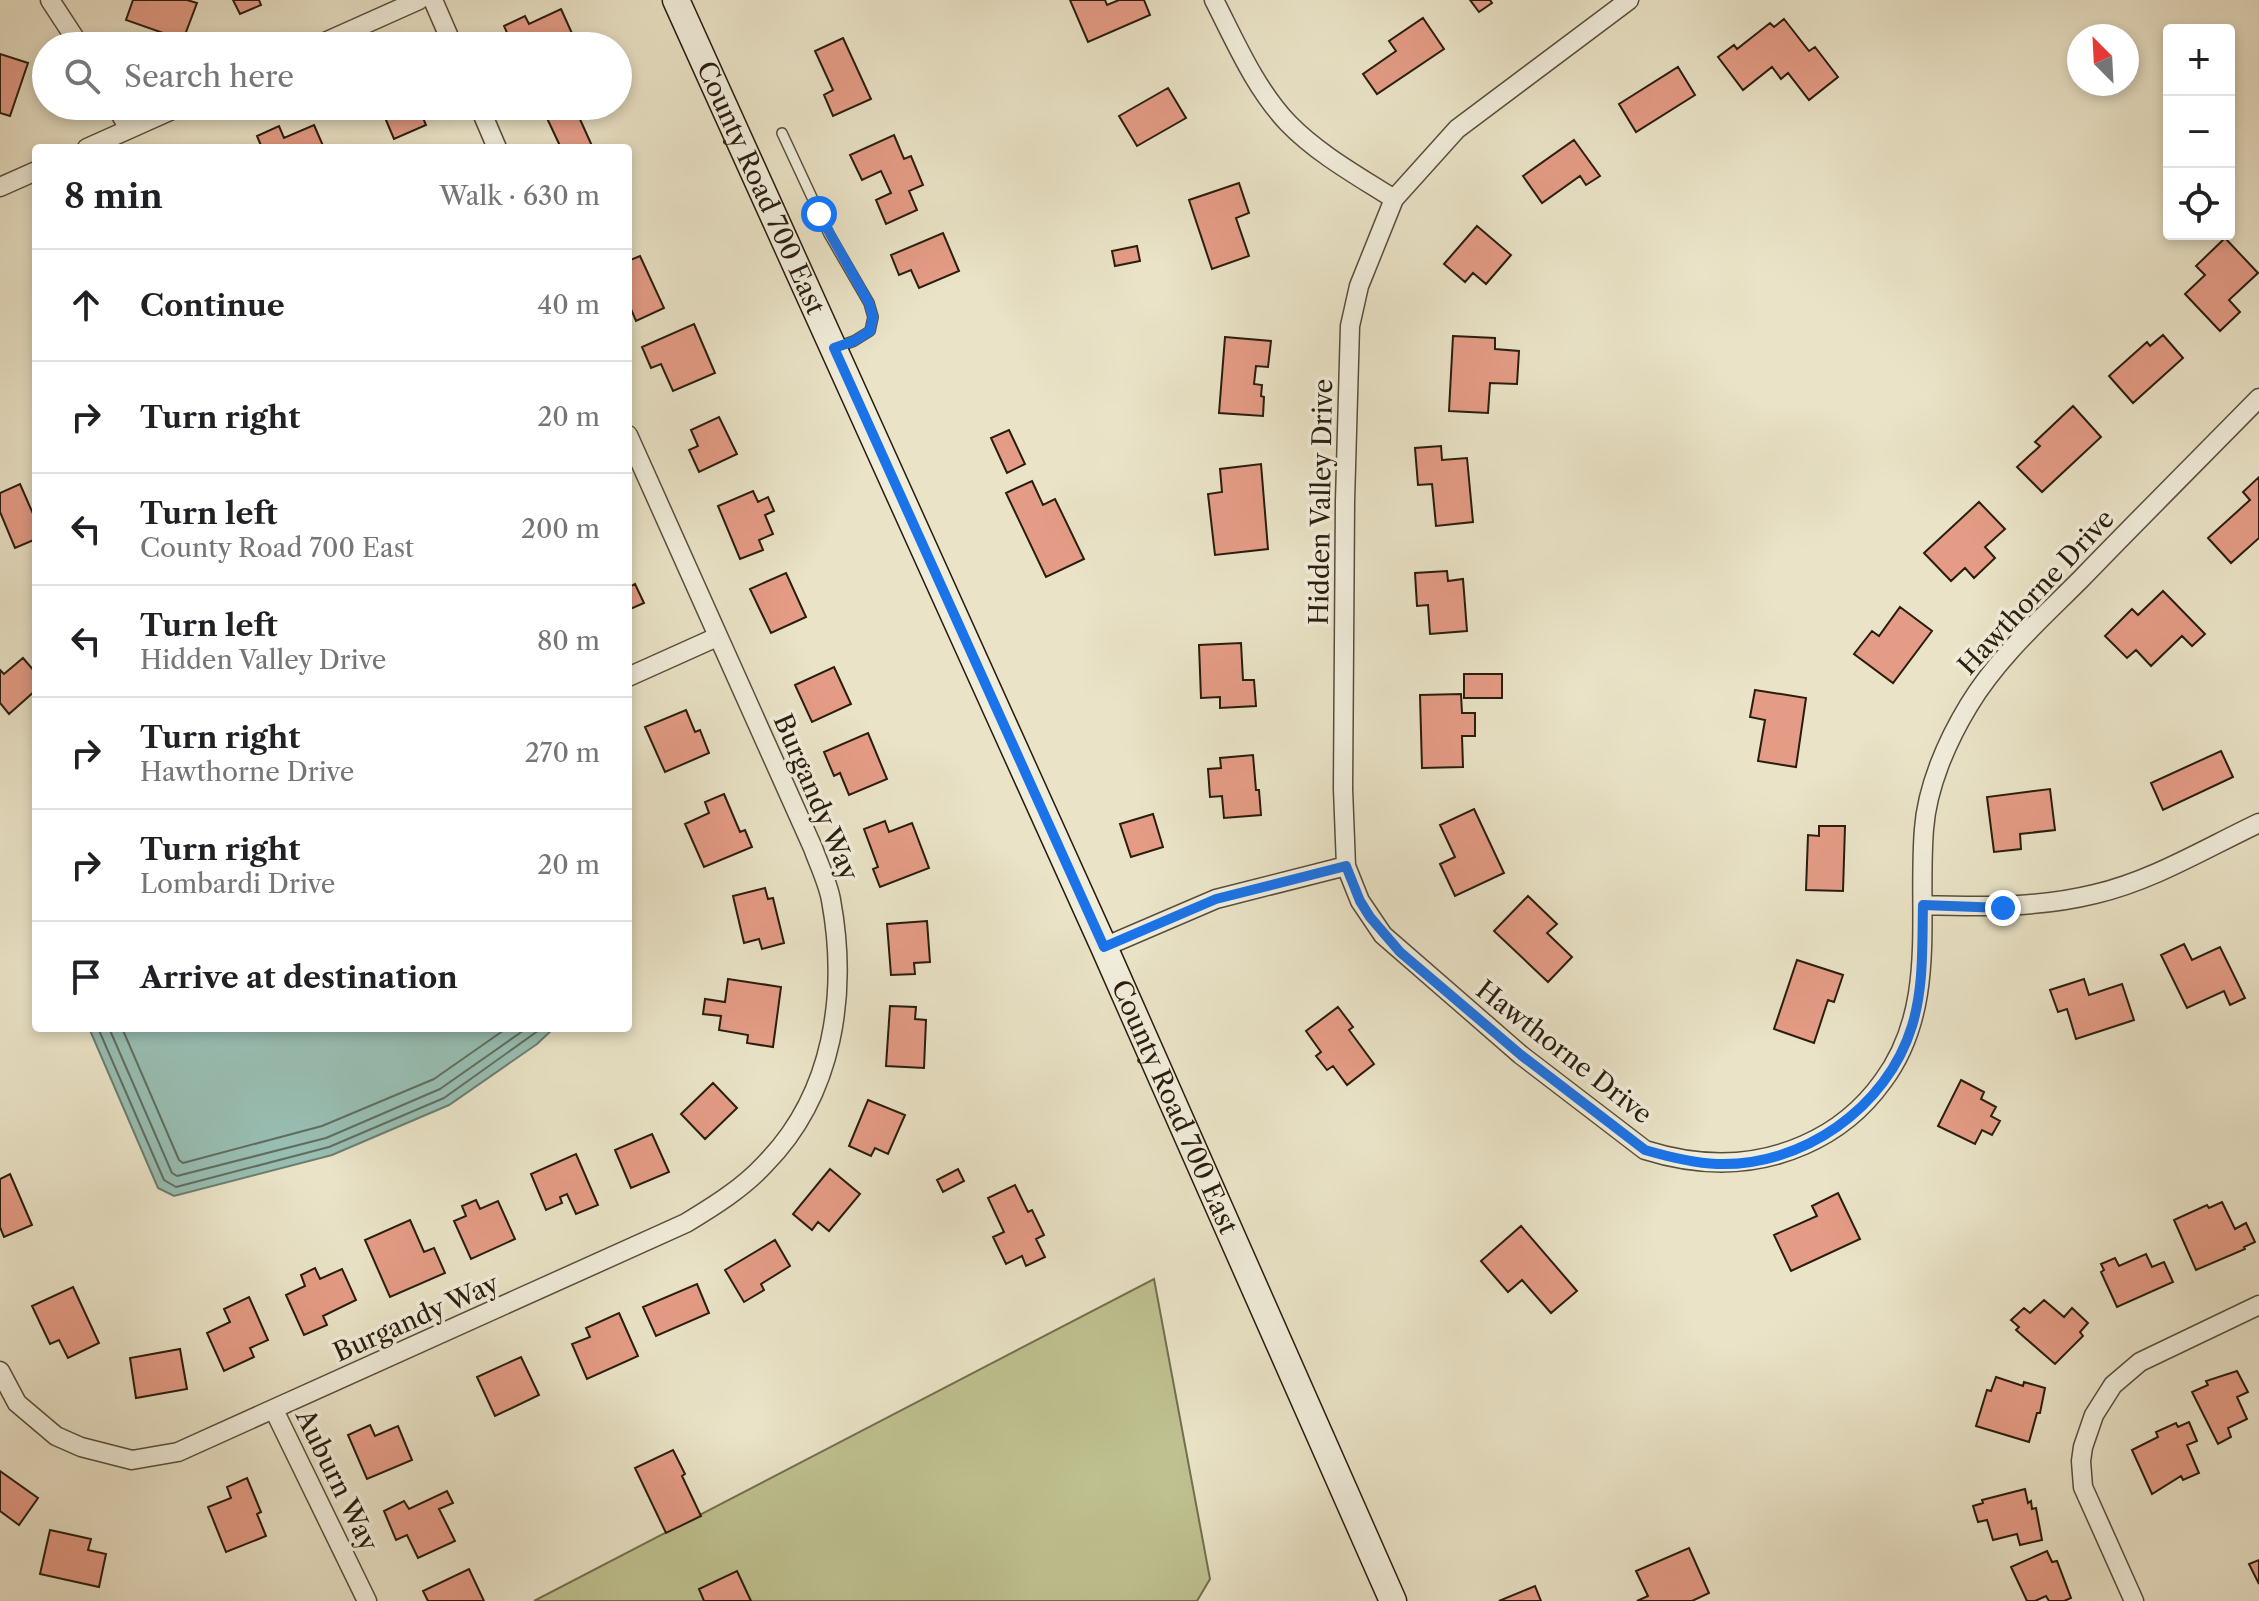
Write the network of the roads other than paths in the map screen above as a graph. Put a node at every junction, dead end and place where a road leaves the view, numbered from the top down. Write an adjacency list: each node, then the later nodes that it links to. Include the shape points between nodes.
1 (50, 0): 7 (street)
2 (419, 0): 8 (street)
3 (433, 0): 9 (street)
4 (676, 0): 20 (main road, County Road 700 East)
5 (1214, 0): 19 (street, via 1250,71 1289,124)
6 (1629, 0): 19 (street, Hidden Valley Drive, via 1457,129)
7 (71, 32)
8 (347, 32)
9 (447, 32)
10 (124, 120): 13 (street)
11 (149, 120): 13 (street)
12 (485, 120): 16 (street)
13 (129, 129): 15 (street)
14 (782, 133): 20 (lane, via 873,317 870,331)
15 (96, 144)
16 (495, 144)
17 (32, 173): 18 (street)
18 (0, 187)
19 (1394, 199): 26 (street, Hidden Valley Drive, via 1359,286 1350,326)
20 (834, 348): 28 (main road, County Road 700 East)
21 (2259, 398): 27 (street, Hawthorne Drive, via 2008,652 1969,705 1931,796 1924,828)
22 (632, 444): 23 (street, Burgandy Way)
23 (717, 637): 24 (street); 31 (street, Burgandy Way, via 831,898 839,950 835,1025 821,1072 797,1121 752,1177 686,1223)
24 (632, 675)
25 (2259, 823): 27 (street, via 2097,894 2003,908)
26 (1346, 866): 27 (street, Hawthorne Drive, via 1360,901 1383,935 1521,1055 1645,1150 1707,1163 1745,1162 1794,1150 1838,1126 1875,1093 1902,1052 1917,1005); 28 (street, via 1216,899)
27 (1923, 905)
28 (1104, 947): 33 (main road, County Road 700 East)
29 (2259, 1305): 34 (street, via 2140,1362 2113,1385 2094,1415 2083,1447 2083,1487)
30 (0, 1371): 31 (street, Auburn Way, via 17,1403 56,1436 132,1460 178,1452)
31 (274, 1410): 32 (street, Auburn Way)
32 (367, 1601)
33 (1393, 1601)
34 (2134, 1601)

